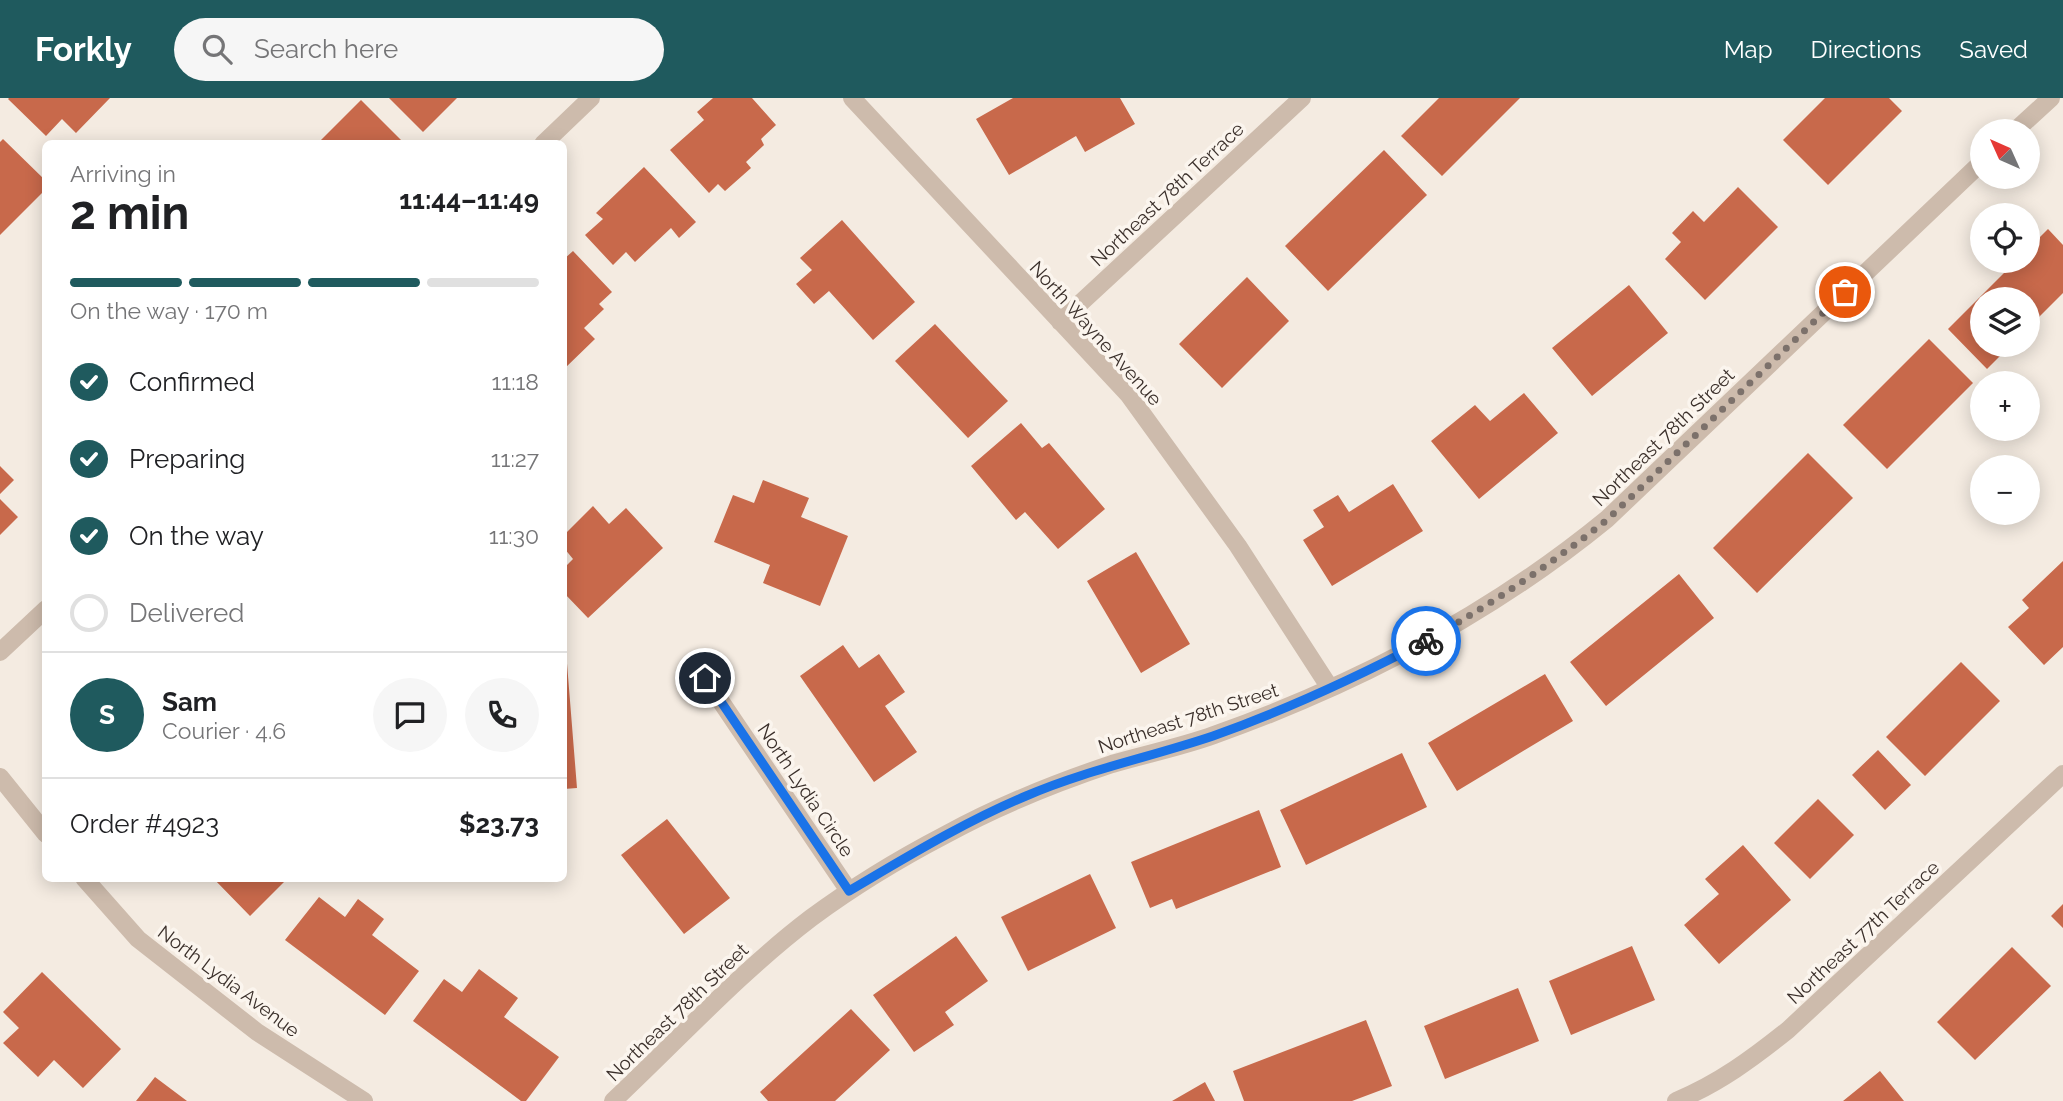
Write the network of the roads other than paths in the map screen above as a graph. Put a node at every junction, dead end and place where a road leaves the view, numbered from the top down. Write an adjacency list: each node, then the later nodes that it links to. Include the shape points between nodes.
1 (592, 98): 6 (street)
2 (852, 98): 8 (street, North Wayne Avenue)
3 (1302, 98): 8 (street, Northeast 78th Terrace)
4 (2051, 98): 5 (street)
5 (2028, 119)
6 (547, 140)
7 (1970, 173): 12 (street, Northeast 78th Street, via 1573,547 1485,608)
8 (1060, 322): 12 (street, North Wayne Avenue, via 1128,394 1238,546)
9 (42, 613): 10 (street)
10 (0, 652)
11 (705, 678): 17 (street, North Lydia Circle)
12 (1329, 688): 17 (street, Northeast 78th Street, via 1210,736 1027,795 945,834)
13 (2063, 774): 20 (street, Northeast 77th Terrace, via 1788,1030 1744,1065)
14 (0, 778): 15 (street)
15 (42, 829)
16 (88, 882): 18 (street, North Lydia Avenue, via 138,939 257,1032)
17 (849, 891): 19 (street, Northeast 78th Street, via 768,953)
18 (364, 1101)
19 (613, 1101)
20 (1676, 1101)

